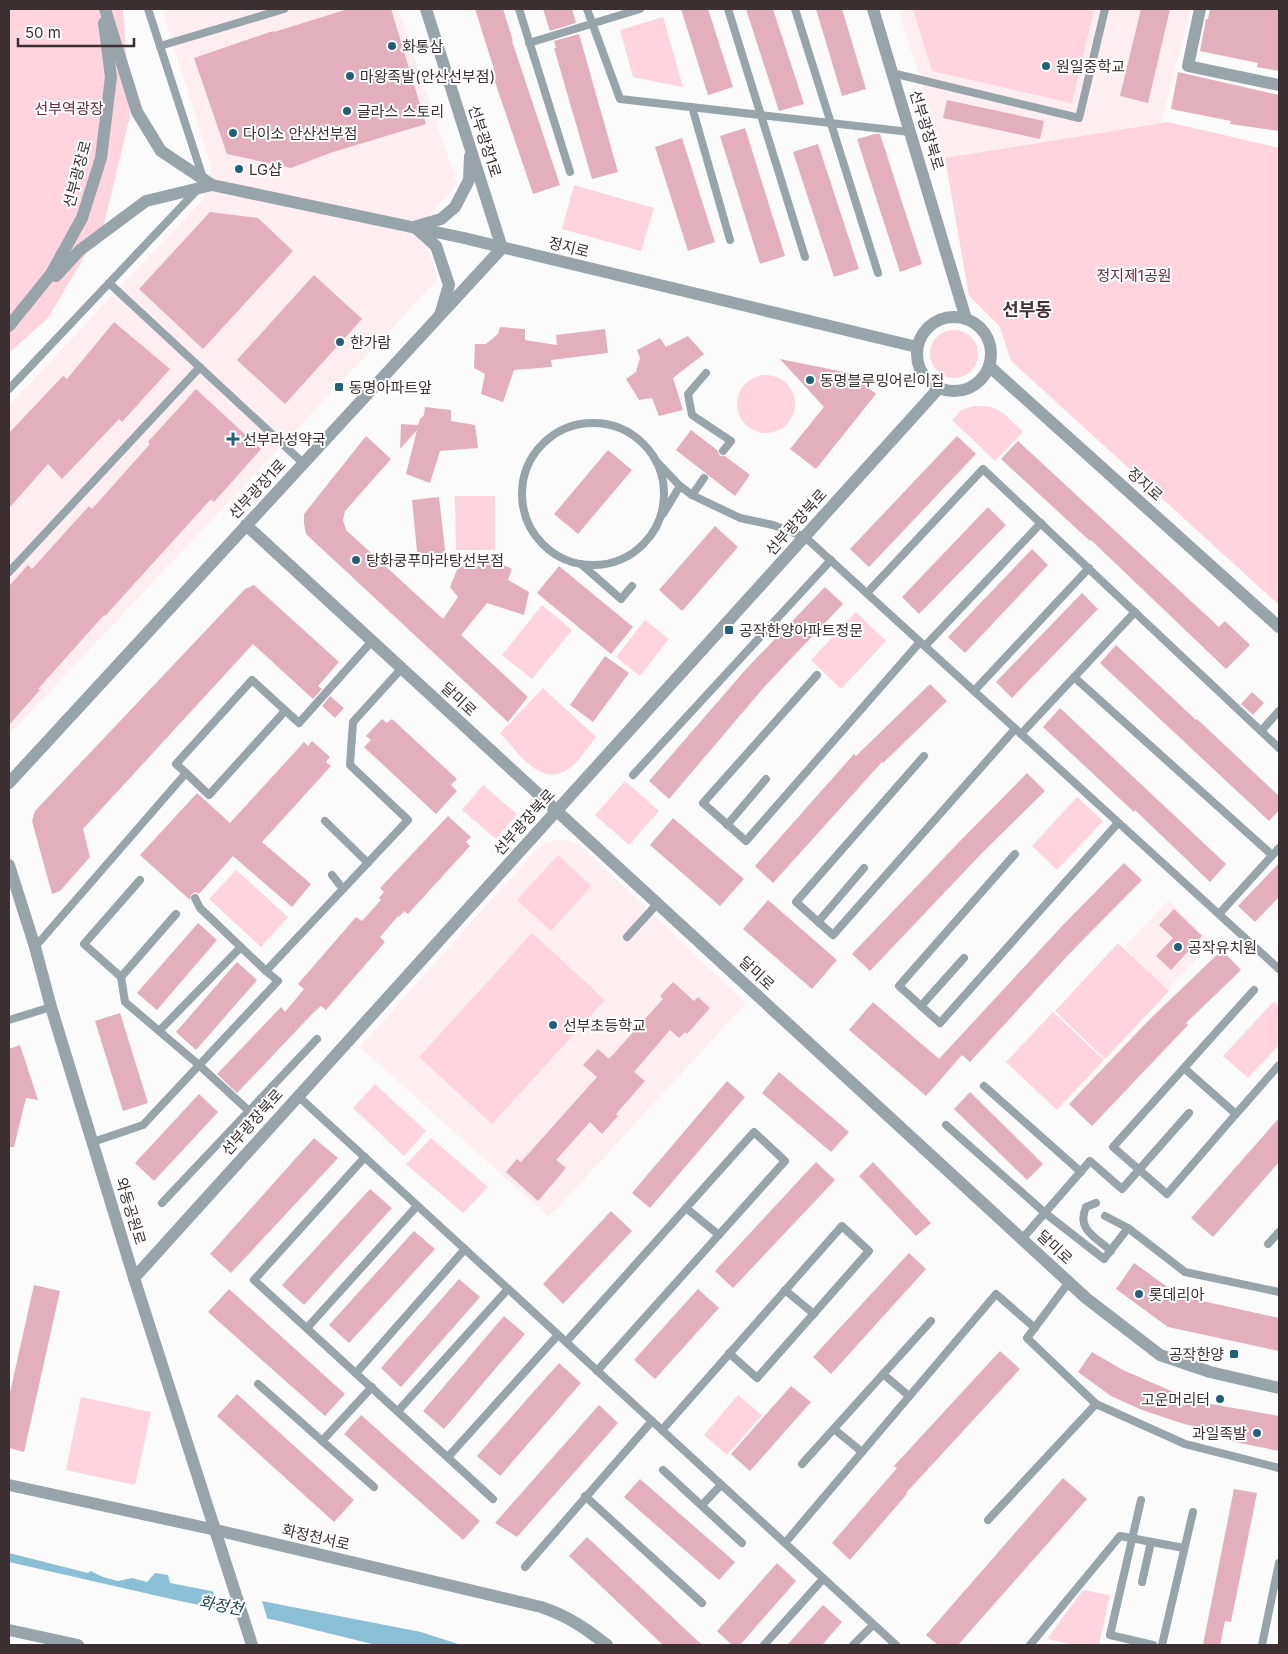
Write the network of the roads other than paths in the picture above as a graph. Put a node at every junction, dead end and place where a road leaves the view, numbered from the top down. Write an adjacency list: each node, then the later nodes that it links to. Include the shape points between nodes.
1 (104, 9): 24 (street, via 137,112 161,151); 33 (street, 선부광장로, via 110,77 101,158 82,218 51,274)
2 (148, 9): 15 (lane)
3 (280, 9): 15 (lane)
4 (426, 9): 22 (street, 선부광장1로)
5 (518, 9): 14 (lane)
6 (588, 9): 13 (lane)
7 (640, 9): 13 (lane)
8 (728, 9): 19 (lane)
9 (795, 9): 20 (lane)
10 (873, 9): 16 (street, 선부광장북로)
11 (1105, 9): 16 (lane, via 1079,118)
12 (1200, 9): 17 (street, via 1188,66)
13 (593, 24): 14 (lane); 18 (lane, via 620,99)
14 (529, 43): 23 (lane)
15 (160, 46): 24 (lane)
16 (892, 72): 21 (street, 선부광장북로)
17 (1279, 85)
18 (692, 107): 19 (lane); 26 (lane)
19 (761, 115): 20 (lane); 28 (lane)
20 (831, 123): 21 (lane); 29 (lane)
21 (910, 132): 32 (street, 선부광장북로)
22 (471, 149): 25 (street, via 469,180 455,207 441,219); 27 (street, 선부광장1로)
23 (570, 172)
24 (205, 184): 25 (street, 정지로); 30 (lane); 33 (street, via 138,206 80,250)
25 (415, 227): 27 (street, 정지로); 31 (street, via 436,246 449,285)
26 (730, 240)
27 (502, 248): 31 (street, 선부광장1로); 34 (street, 정지로)
28 (805, 257)
29 (878, 273)
30 (109, 283): 36 (lane); 39 (lane)
31 (440, 315): 42 (street, 선부광장1로)
32 (966, 319): 34 (street, via 951,317 936,321 925,330); 35 (street, via 979,326 987,338 991,352)
33 (10, 326)
34 (917, 347): 38 (street, via 922,373 926,380)
35 (989, 366): 38 (street, via 981,379 969,388 954,391); 57 (street, 정지로)
36 (200, 367): 42 (lane); 53 (lane)
37 (706, 373): 40 (lane, via 688,394 692,415 731,440)
38 (939, 388): 49 (street, 선부광장북로)
39 (9, 389)
40 (723, 451)
41 (656, 461): 44 (lane); 48 (lane, via 663,479 664,498); 51 (lane, via 643,443 625,430 604,423 582,424 561,431 543,444 530,462 523,483 523,505 530,526 543,544 560,557)
42 (304, 463): 47 (street, 선부광장1로)
43 (704, 478): 45 (lane)
44 (680, 486): 45 (lane); 48 (lane)
45 (692, 495): 49 (lane, via 740,518)
46 (1041, 523): 52 (lane); 55 (lane, via 983,469); 59 (lane)
47 (246, 525): 58 (street, 달미로); 73 (street, 선부광장1로)
48 (652, 534): 51 (lane, via 638,549 621,559 602,565)
49 (805, 536): 50 (lane); 74 (street, 선부광장북로)
50 (830, 560): 55 (lane); 71 (lane)
51 (581, 564): 54 (lane, via 621,599)
52 (1089, 568): 56 (lane); 63 (lane)
53 (9, 572)
54 (632, 586)
55 (867, 593): 59 (lane)
56 (1135, 612): 62 (lane); 67 (lane)
57 (1279, 627)
58 (372, 640): 60 (street, 달미로); 64 (lane, via 299,723)
59 (922, 644): 63 (lane); 77 (lane, via 746,841)
60 (402, 668): 74 (street, 달미로); 81 (lane, via 353,722 350,765 408,820)
61 (817, 675): 77 (lane, via 704,804)
62 (1074, 677): 66 (lane); 80 (lane)
63 (974, 691): 66 (lane)
64 (286, 711): 70 (lane, via 210,795); 70 (lane, via 252,680 176,764)
65 (1279, 711): 67 (lane)
66 (1018, 731): 76 (lane); 91 (lane, via 833,935)
67 (1261, 731): 68 (lane)
68 (1279, 748)
69 (924, 756): 91 (lane, via 796,902)
70 (186, 773): 93 (lane)
71 (633, 775)
72 (766, 779): 77 (lane)
73 (9, 783)
74 (557, 810): 88 (street, 달미로); 109 (street, 선부광장북로)
75 (325, 821): 81 (lane)
76 (1118, 823): 90 (lane); 100 (lane, via 940,1023)
77 (727, 825)
78 (1279, 848): 80 (lane)
79 (1015, 854): 100 (lane, via 898,986)
80 (1272, 856): 90 (lane)
81 (368, 863): 86 (lane)
82 (9, 865): 93 (street, 와동공원로)
83 (864, 868): 91 (lane)
84 (332, 875): 86 (lane)
85 (140, 880): 98 (lane, via 84,944)
86 (343, 889): 97 (lane)
87 (195, 898): 94 (lane, via 200,908)
88 (658, 903): 92 (lane); 127 (street, 달미로)
89 (176, 914): 98 (lane)
90 (1219, 914): 96 (lane)
91 (818, 922)
92 (627, 936)
93 (35, 947): 101 (street, 와동공원로)
94 (241, 947): 97 (lane); 103 (lane)
95 (964, 958): 100 (lane)
96 (1279, 969)
97 (266, 970): 105 (lane, via 278,981)
98 (121, 977): 103 (lane, via 125,1002)
99 (1254, 990): 107 (lane)
100 (921, 1006)
101 (51, 1007): 102 (lane); 114 (street, 와동공원로)
102 (9, 1020)
103 (159, 1031): 105 (lane)
104 (317, 1039): 110 (lane)
105 (199, 1065): 110 (lane); 114 (lane, via 143,1125)
106 (1279, 1065): 112 (lane)
107 (1184, 1068): 112 (lane); 116 (lane, via 1113,1147)
108 (984, 1086): 117 (lane)
109 (298, 1096): 115 (lane); 131 (street, 선부광장북로)
110 (249, 1111): 118 (lane)
111 (1188, 1113): 116 (lane)
112 (1236, 1114): 116 (lane, via 1167,1194)
113 (946, 1125): 122 (lane)
114 (93, 1142): 131 (street, 와동공원로)
115 (365, 1158): 120 (lane); 138 (lane, via 254,1280)
116 (1139, 1170): 117 (lane, via 1122,1189 1090,1161)
117 (1081, 1172): 122 (lane)
118 (162, 1203)
119 (1096, 1203): 130 (lane, via 1086,1207 1083,1224)
120 (417, 1206): 129 (lane); 138 (lane)
121 (686, 1208): 126 (lane); 126 (lane, via 754,1132 785,1161); 141 (lane)
122 (1044, 1213): 127 (lane); 130 (lane, via 1104,1260)
123 (1105, 1216): 124 (lane)
124 (1128, 1228): 130 (lane); 135 (lane, via 1185,1272)
125 (1279, 1232): 128 (lane)
126 (719, 1235): 143 (lane)
127 (1022, 1239): 132 (street, 달미로)
128 (1268, 1244)
129 (465, 1249): 133 (lane); 144 (lane)
130 (1111, 1251)
131 (134, 1278): 170 (street, 와동공원로)
132 (1069, 1282): 139 (lane); 148 (street, 달미로, via 1160,1355 1210,1372)
133 (508, 1289): 140 (lane); 151 (lane)
134 (785, 1290): 136 (lane); 136 (lane, via 842,1226 869,1251); 142 (lane)
135 (1279, 1292)
136 (814, 1314): 142 (lane, via 757,1378)
137 (931, 1321): 145 (lane)
138 (307, 1328): 144 (lane)
139 (1035, 1328): 149 (lane, via 996,1294); 150 (lane, via 1027,1338)
140 (558, 1334): 141 (lane); 157 (lane)
141 (566, 1342): 143 (lane)
142 (729, 1353): 154 (lane)
143 (597, 1371): 152 (lane)
144 (356, 1373): 147 (lane)
145 (883, 1374): 149 (lane); 153 (lane)
146 (258, 1384): 155 (lane)
147 (372, 1387): 151 (lane); 155 (lane)
148 (1279, 1388)
149 (909, 1396): 156 (lane)
150 (1096, 1404): 159 (lane, via 1185,1444); 169 (lane)
151 (398, 1411): 157 (lane)
152 (652, 1421): 154 (lane); 164 (lane)
153 (834, 1429): 156 (lane); 158 (lane)
154 (662, 1430): 161 (lane)
155 (322, 1441): 163 (lane)
156 (862, 1452): 174 (lane)
157 (448, 1457): 165 (lane)
158 (802, 1464)
159 (1279, 1468)
160 (663, 1470): 167 (lane)
161 (721, 1485): 167 (lane); 174 (lane)
162 (9, 1486): 170 (street, 화정천서로)
163 (374, 1487)
164 (585, 1496): 177 (lane); 180 (lane)
165 (493, 1498)
166 (1141, 1500): 171 (lane)
167 (702, 1506): 173 (lane)
168 (1193, 1512): 175 (lane)
169 (988, 1520)
170 (216, 1530): 184 (street, 와동공원로); 185 (street, 화정천서로, via 541,1607 562,1614)
171 (1133, 1538): 172 (lane); 189 (lane, via 1120,1536); 190 (lane, via 1110,1635)
172 (1152, 1542): 175 (lane); 179 (lane)
173 (742, 1543)
174 (785, 1543): 178 (lane)
175 (1184, 1548): 191 (lane)
176 (1279, 1563): 192 (lane)
177 (525, 1567)
178 (824, 1579): 181 (lane); 186 (lane)
179 (1142, 1582)
180 (702, 1603)
181 (873, 1625): 187 (lane); 188 (lane)
182 (9, 1630): 183 (street)
183 (78, 1645)
184 (252, 1645)
185 (606, 1645)
186 (764, 1645)
187 (853, 1645)
188 (896, 1645)
189 (1030, 1645)
190 (1153, 1645)
191 (1162, 1645)
192 (1262, 1645)

